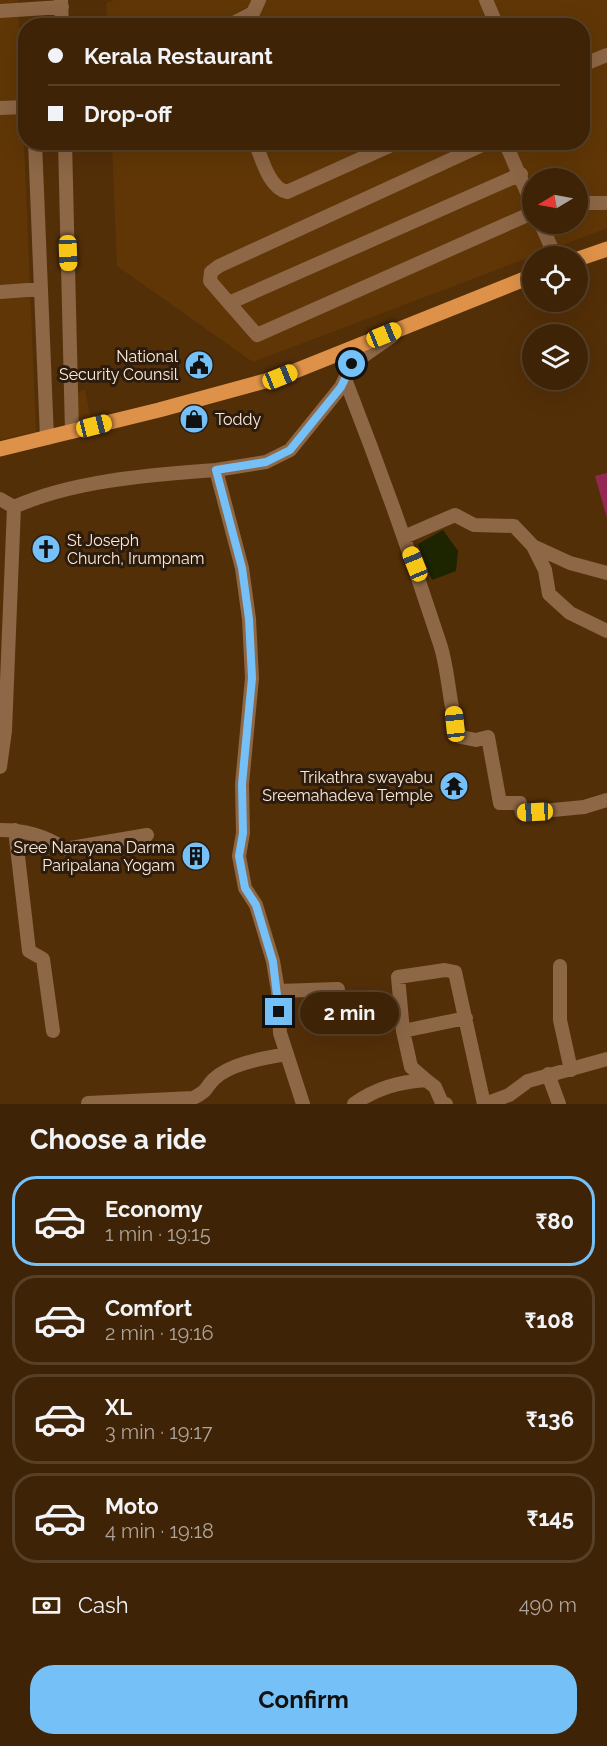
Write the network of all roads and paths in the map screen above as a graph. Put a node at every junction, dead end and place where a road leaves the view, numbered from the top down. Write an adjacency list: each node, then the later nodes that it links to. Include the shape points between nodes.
1 (259, 0): 5 (street, via 253,13)
2 (486, 0): 6 (street)
3 (62, 3): 4 (street)
4 (0, 11)
5 (243, 18)
6 (494, 18)
7 (607, 56): 8 (street)
8 (590, 62)
9 (18, 107): 10 (street)
10 (0, 108)
11 (35, 150): 26 (street)
12 (41, 150): 26 (street)
13 (65, 150): 30 (street)
14 (259, 150): 15 (street, via 273,183 287,192)
15 (380, 150)
16 (472, 150): 27 (street, via 219,266 211,272 210,281)
17 (509, 150): 18 (street)
18 (521, 174): 27 (street)
19 (588, 203): 20 (street)
20 (607, 203)
21 (522, 217): 27 (street, via 257,335)
22 (607, 249): 23 (main road)
23 (588, 256)
24 (522, 280): 28 (main road)
25 (0, 292): 26 (street)
26 (44, 299): 31 (street)
27 (229, 303)
28 (405, 327): 29 (street, via 352,364); 30 (main road, via 280,377)
29 (345, 379): 33 (street, via 290,450 266,462); 36 (street)
30 (72, 432): 31 (main road)
31 (51, 437): 32 (main road)
32 (0, 448)
33 (216, 470): 35 (street, via 136,477 35,498); 49 (street, via 242,568 249,619 252,678 239,856 245,888 256,905 273,962)
34 (0, 499): 35 (street)
35 (14, 507): 42 (street, via 5,731)
36 (404, 537): 37 (street, via 455,515 474,525 514,526); 43 (street, via 441,647 455,724 461,737 488,737 500,803 520,804 522,813 584,807)
37 (533, 546): 38 (street); 39 (street)
38 (560, 559): 39 (street); 40 (street)
39 (544, 570): 41 (street, via 549,594 570,613)
40 (607, 573)
41 (607, 631)
42 (0, 767)
43 (607, 800)
44 (0, 830): 45 (street)
45 (15, 830): 46 (street, via 48,838 65,849); 51 (street, via 28,951 43,959)
46 (147, 835)
47 (560, 966): 55 (street, via 560,1020)
48 (338, 989): 49 (street)
49 (278, 991): 53 (street, via 280,1033)
50 (466, 1017): 52 (street); 52 (street, via 455,972 398,977); 62 (street)
51 (53, 1031)
52 (403, 1031): 57 (street, via 411,1067)
53 (287, 1054): 58 (street, via 226,1072 193,1098); 59 (street)
54 (607, 1059): 55 (street)
55 (571, 1070): 56 (street)
56 (548, 1074): 62 (street); 63 (street)
57 (426, 1080): 60 (street, via 402,1081 372,1092); 61 (street, via 435,1087)
58 (88, 1103)
59 (303, 1104)
60 (354, 1104)
61 (443, 1104)
62 (485, 1104)
63 (559, 1104)

